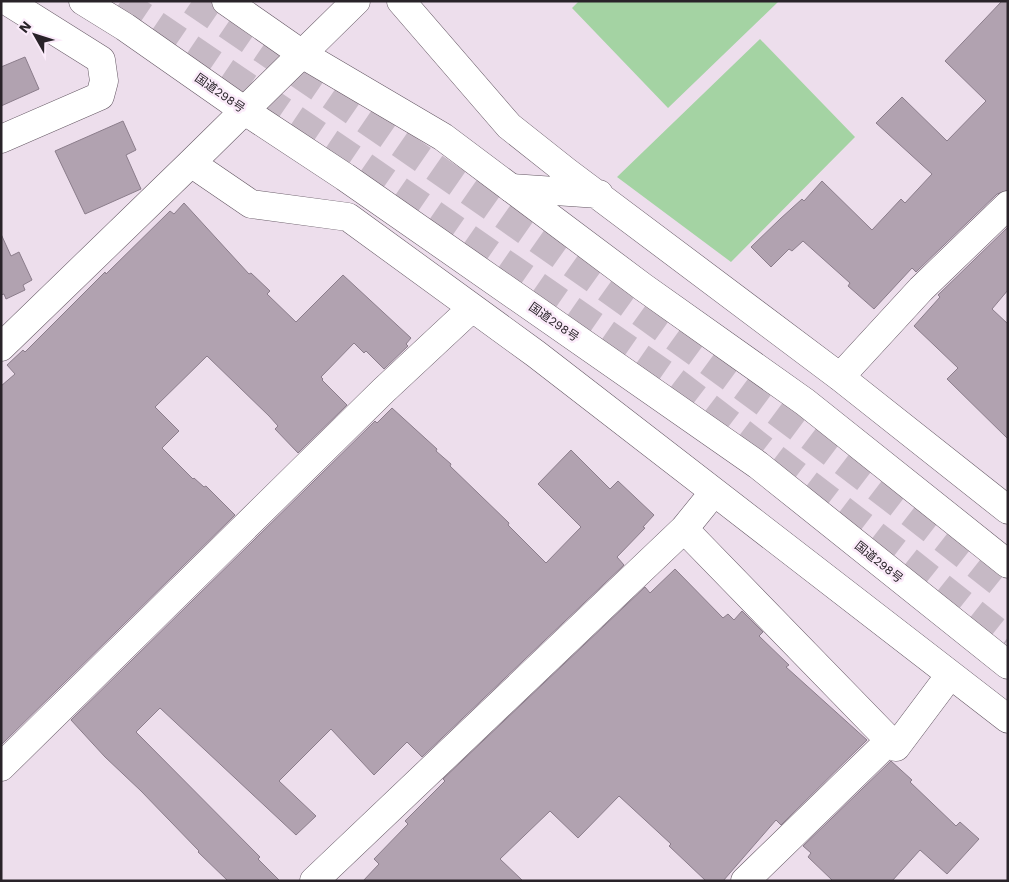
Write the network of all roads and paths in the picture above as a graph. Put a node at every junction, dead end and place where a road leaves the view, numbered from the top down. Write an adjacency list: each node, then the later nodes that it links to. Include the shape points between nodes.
1 (7, 1): 8 (main road, via 101,60 104,81 100,96)
2 (83, 1): 7 (main road, 国道298号)
3 (226, 1): 6 (main road)
4 (356, 1): 6 (main road)
5 (401, 1): 11 (main road, via 509,126)
6 (302, 54): 7 (main road); 10 (main road, via 443,137)
7 (245, 111): 9 (main road); 14 (main road, 国道298号)
8 (1, 140)
9 (191, 164): 13 (main road, via 251,204 348,217); 15 (main road)
10 (511, 188): 11 (main road); 21 (main road, via 805,402)
11 (599, 194): 17 (main road)
12 (1008, 205): 17 (main road, via 921,289)
13 (472, 308): 16 (main road); 26 (main road, via 376,398)
14 (538, 311): 16 (main road); 22 (main road, 国道298号, via 758,465)
15 (1, 347)
16 (536, 354): 18 (main road)
17 (840, 377): 19 (main road)
18 (714, 492): 20 (main road); 23 (main road)
19 (1008, 510)
20 (684, 529): 25 (main road); 27 (main road)
21 (1008, 564)
22 (1008, 665)
23 (950, 675): 24 (main road); 25 (main road, via 896,747)
24 (1008, 719)
25 (889, 741): 28 (main road)
26 (1, 767)
27 (314, 881)
28 (746, 881)

